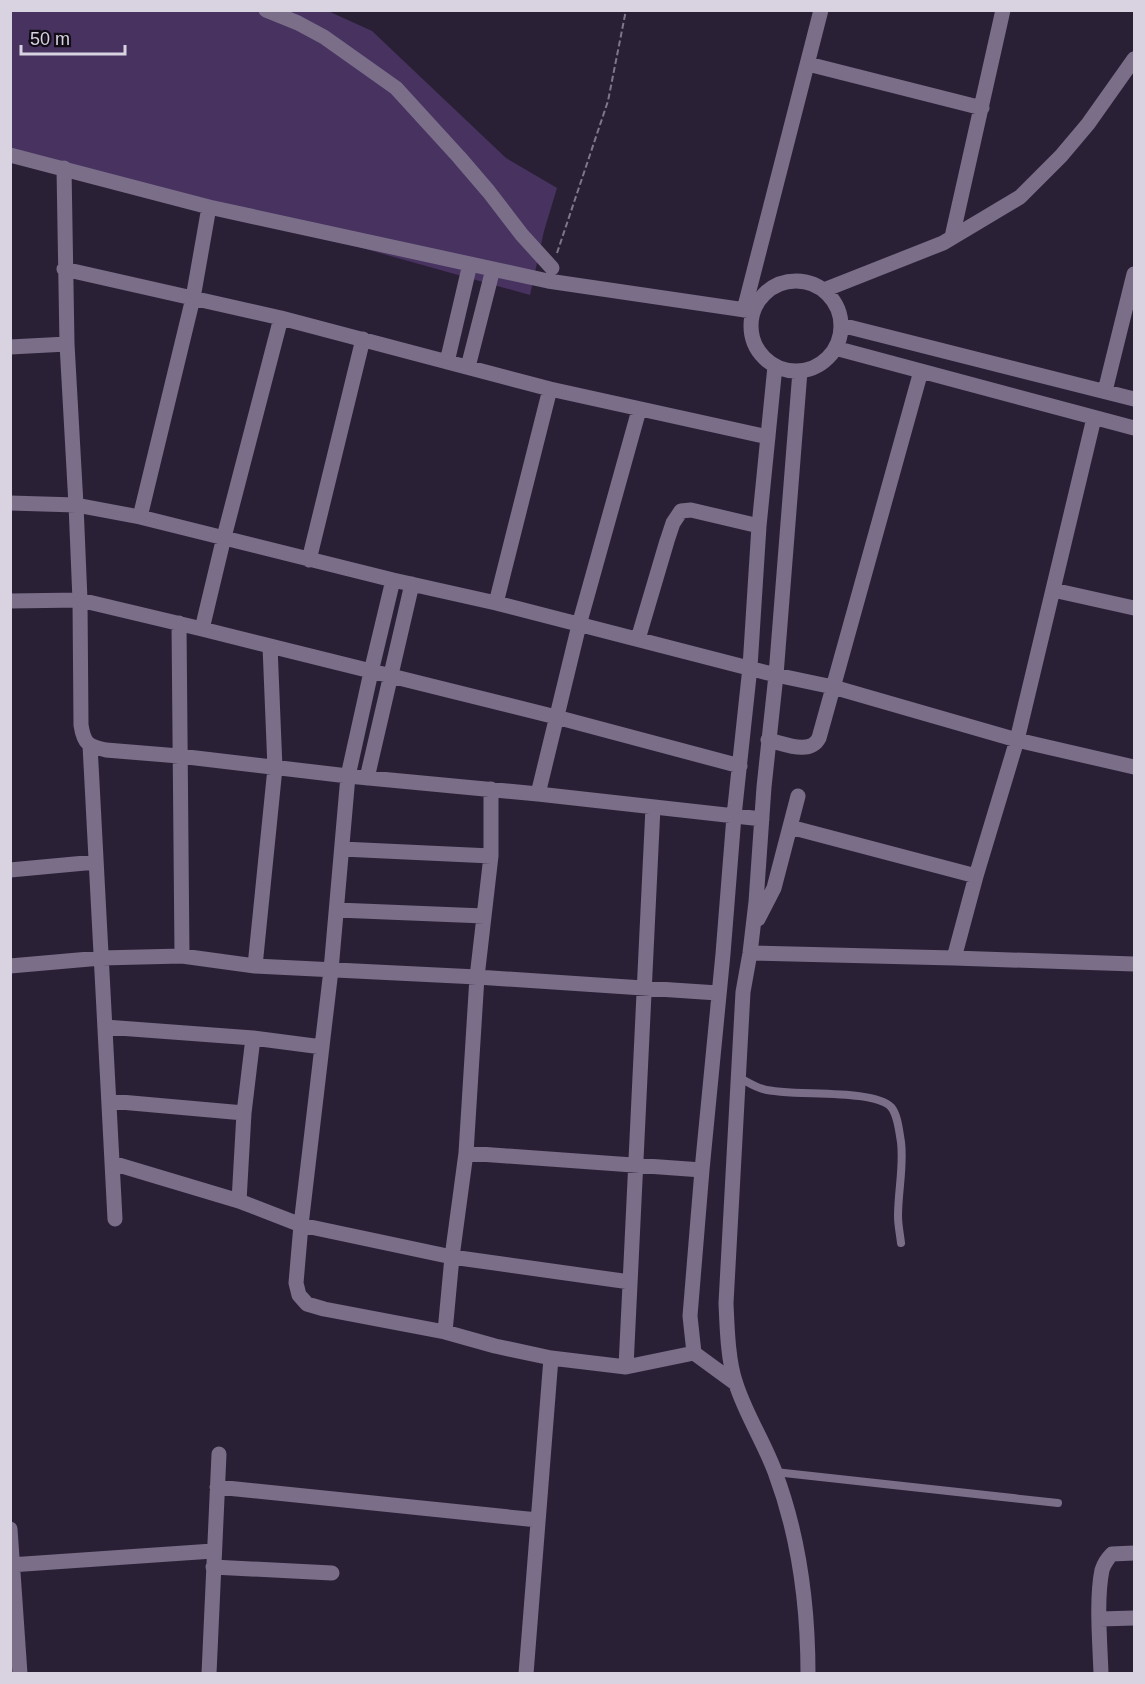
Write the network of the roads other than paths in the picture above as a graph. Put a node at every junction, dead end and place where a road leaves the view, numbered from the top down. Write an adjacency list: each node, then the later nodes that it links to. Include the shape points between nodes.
1 (266, 10): 12 (street, via 324,37 396,88)
2 (821, 10): 5 (street)
3 (1003, 10): 6 (street)
4 (1134, 59): 10 (street, via 1081,132 1020,197)
5 (808, 64): 6 (street); 18 (street)
6 (982, 108): 10 (street)
7 (10, 155): 8 (street)
8 (64, 168): 9 (street); 13 (street)
9 (208, 207): 11 (street); 17 (street)
10 (952, 237): 16 (street)
11 (470, 264): 14 (street); 25 (street)
12 (552, 268)
13 (64, 269): 17 (street); 22 (street)
14 (493, 269): 18 (street); 27 (street)
15 (1134, 274): 31 (street)
16 (824, 290): 18 (street, via 808,282 791,280 775,285); 20 (street, via 836,303)
17 (193, 298): 19 (street); 39 (street)
18 (748, 311): 26 (street, via 758,352)
19 (281, 318): 21 (street); 41 (street)
20 (841, 325): 24 (street); 31 (street)
21 (363, 339): 25 (street); 42 (street)
22 (67, 344): 23 (street); 38 (street)
23 (10, 347)
24 (835, 348): 28 (street, via 816,366); 29 (street)
25 (447, 362): 27 (street)
26 (775, 366): 28 (street); 36 (street)
27 (468, 367): 30 (street)
28 (800, 371): 57 (street)
29 (921, 371): 34 (street); 59 (street)
30 (550, 389): 33 (street); 48 (street)
31 (1105, 391): 32 (street)
32 (1134, 399)
33 (639, 410): 36 (street); 51 (street)
34 (1094, 418): 35 (street); 45 (street)
35 (1134, 428)
36 (768, 437): 40 (street)
37 (10, 503): 38 (street)
38 (76, 505): 39 (street); 46 (street)
39 (140, 517): 41 (street)
40 (759, 526): 53 (street, via 681,511 673,523); 55 (street)
41 (224, 537): 42 (street); 52 (street)
42 (309, 560): 43 (street)
43 (393, 580): 44 (street); 56 (street)
44 (412, 584): 48 (street); 58 (street)
45 (1053, 590): 49 (street); 62 (street)
46 (80, 600): 47 (street); 50 (street); 63 (street, via 81,725)
47 (10, 601)
48 (496, 603): 51 (street)
49 (1134, 608)
50 (179, 623): 52 (street); 64 (street)
51 (579, 625): 53 (street); 60 (street)
52 (202, 629): 54 (street)
53 (638, 639): 55 (street)
54 (270, 646): 56 (street); 67 (street)
55 (750, 667): 57 (street); 65 (street)
56 (371, 672): 58 (street); 68 (street)
57 (776, 675): 59 (street); 61 (street)
58 (390, 677): 60 (street); 69 (street)
59 (833, 687): 61 (street, via 814,746 805,748); 62 (street)
60 (555, 717): 65 (street); 71 (street)
61 (768, 740): 75 (street)
62 (1017, 740): 66 (street); 81 (street)
63 (90, 745): 64 (street); 79 (street)
64 (179, 756): 67 (street); 86 (street)
65 (740, 766): 74 (street)
66 (1134, 767)
67 (275, 768): 68 (street); 91 (street)
68 (348, 776): 69 (street); 77 (street)
69 (367, 778): 70 (street)
70 (491, 789): 71 (street); 78 (street)
71 (538, 794): 73 (street)
72 (798, 796): 76 (street)
73 (653, 807): 74 (street); 94 (street)
74 (734, 816): 75 (street); 95 (street)
75 (762, 819): 84 (street)
76 (790, 827): 81 (street); 84 (street, via 774,888)
77 (342, 849): 78 (street); 82 (street)
78 (491, 856): 83 (street)
79 (96, 862): 80 (street); 87 (street)
80 (10, 870)
81 (976, 876): 88 (street)
82 (337, 910): 83 (street); 92 (street)
83 (484, 916): 93 (street)
84 (754, 927): 85 (street)
85 (750, 953): 88 (street); 99 (street, via 743,992)
86 (182, 956): 87 (street); 91 (street)
87 (101, 958): 90 (street); 96 (street)
88 (954, 958): 89 (street)
89 (1134, 964)
90 (10, 966)
91 (255, 966): 92 (street)
92 (332, 970): 93 (street); 98 (street)
93 (477, 977): 94 (street); 102 (street)
94 (644, 987): 95 (street); 104 (street)
95 (718, 993): 105 (street)
96 (105, 1027): 97 (street); 100 (street)
97 (253, 1038): 98 (street); 101 (street)
98 (322, 1047): 108 (street)
99 (738, 1077): 109 (lane, via 764,1089 860,1097 891,1107 901,1143); 116 (street, via 726,1303)
100 (109, 1101): 101 (street); 103 (street)
101 (244, 1113): 106 (street)
102 (466, 1153): 104 (street); 110 (street)
103 (112, 1163): 106 (street); 107 (street)
104 (636, 1165): 105 (street); 111 (street)
105 (702, 1170): 113 (street, via 690,1316)
106 (239, 1202): 108 (street)
107 (115, 1219)
108 (301, 1225): 110 (street); 112 (street, via 296,1283 307,1304)
109 (901, 1243)
110 (452, 1257): 111 (street); 112 (street)
111 (630, 1282): 115 (street)
112 (445, 1332): 114 (street)
113 (694, 1353): 115 (street); 116 (street)
114 (551, 1358): 115 (street); 121 (street)
115 (626, 1367)
116 (735, 1383): 118 (street)
117 (219, 1454): 119 (street)
118 (775, 1472): 120 (lane); 132 (street, via 800,1565)
119 (217, 1486): 121 (street); 124 (street)
120 (1058, 1503)
121 (538, 1520): 131 (street)
122 (10, 1529): 125 (street)
123 (1134, 1553): 128 (street, via 1112,1554 1104,1564)
124 (213, 1559): 125 (street); 126 (street); 130 (street)
125 (12, 1565): 129 (street)
126 (332, 1574)
127 (1134, 1618): 128 (street)
128 (1100, 1619): 133 (street)
129 (20, 1674)
130 (209, 1674)
131 (526, 1674)
132 (808, 1674)
133 (1101, 1674)

